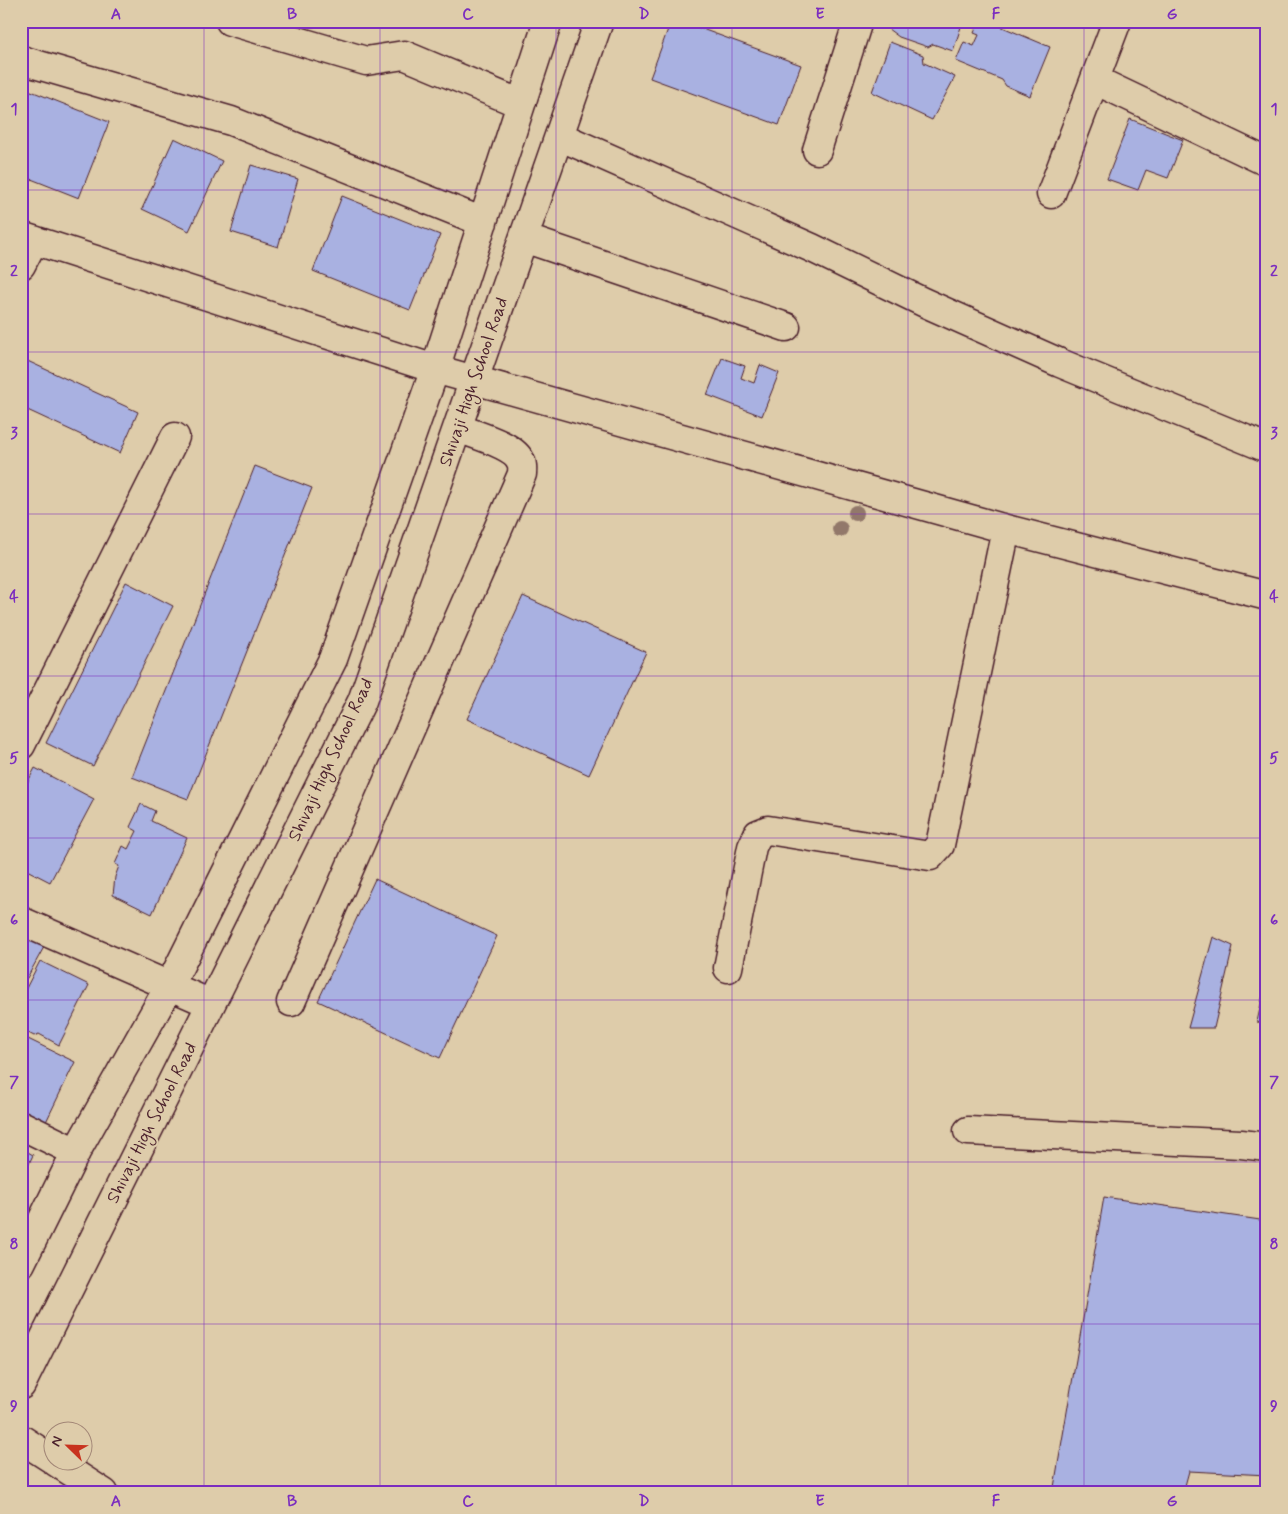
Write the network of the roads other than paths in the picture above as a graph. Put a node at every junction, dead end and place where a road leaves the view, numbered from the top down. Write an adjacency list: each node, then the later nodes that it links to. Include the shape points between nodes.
1 (230, 21): 8 (street, via 366,60 404,55)
2 (548, 21): 8 (street)
3 (599, 21): 9 (street, Shivaji High School Road)
4 (858, 21): 10 (street)
5 (1117, 21): 7 (street)
6 (21, 60): 13 (street, via 231,121)
7 (1095, 80): 11 (street); 12 (street)
8 (521, 104): 13 (street)
9 (559, 136): 15 (street, Shivaji High School Road); 22 (street, via 1060,363)
10 (816, 150)
11 (1267, 162)
12 (1051, 194)
13 (482, 222): 18 (street)
14 (28, 238): 16 (street); 18 (street)
15 (524, 238): 17 (street); 19 (street, Shivaji High School Road)
16 (21, 265)
17 (786, 326)
18 (436, 369): 19 (street); 28 (street, via 332,659)
19 (475, 379): 20 (street, Shivaji High School Road); 23 (street)
20 (458, 428): 29 (street, via 516,454 522,463 522,474); 30 (street, Shivaji High School Road, via 362,701)
21 (175, 437): 25 (street)
22 (1267, 448)
23 (1006, 529): 24 (street); 27 (street, via 940,845 930,856 768,830 758,834 752,847)
24 (1267, 596)
25 (21, 745)
26 (21, 920): 28 (street)
27 (728, 968)
28 (170, 985): 30 (street); 34 (street)
29 (290, 1002)
30 (211, 1004): 36 (street, Shivaji High School Road)
31 (21, 1125): 34 (street)
32 (968, 1131): 33 (street)
33 (1267, 1147)
34 (76, 1152): 35 (street)
35 (21, 1263)
36 (21, 1384)
37 (21, 1439): 38 (street)
38 (42, 1453)
39 (71, 1472): 40 (street)
40 (104, 1493)

